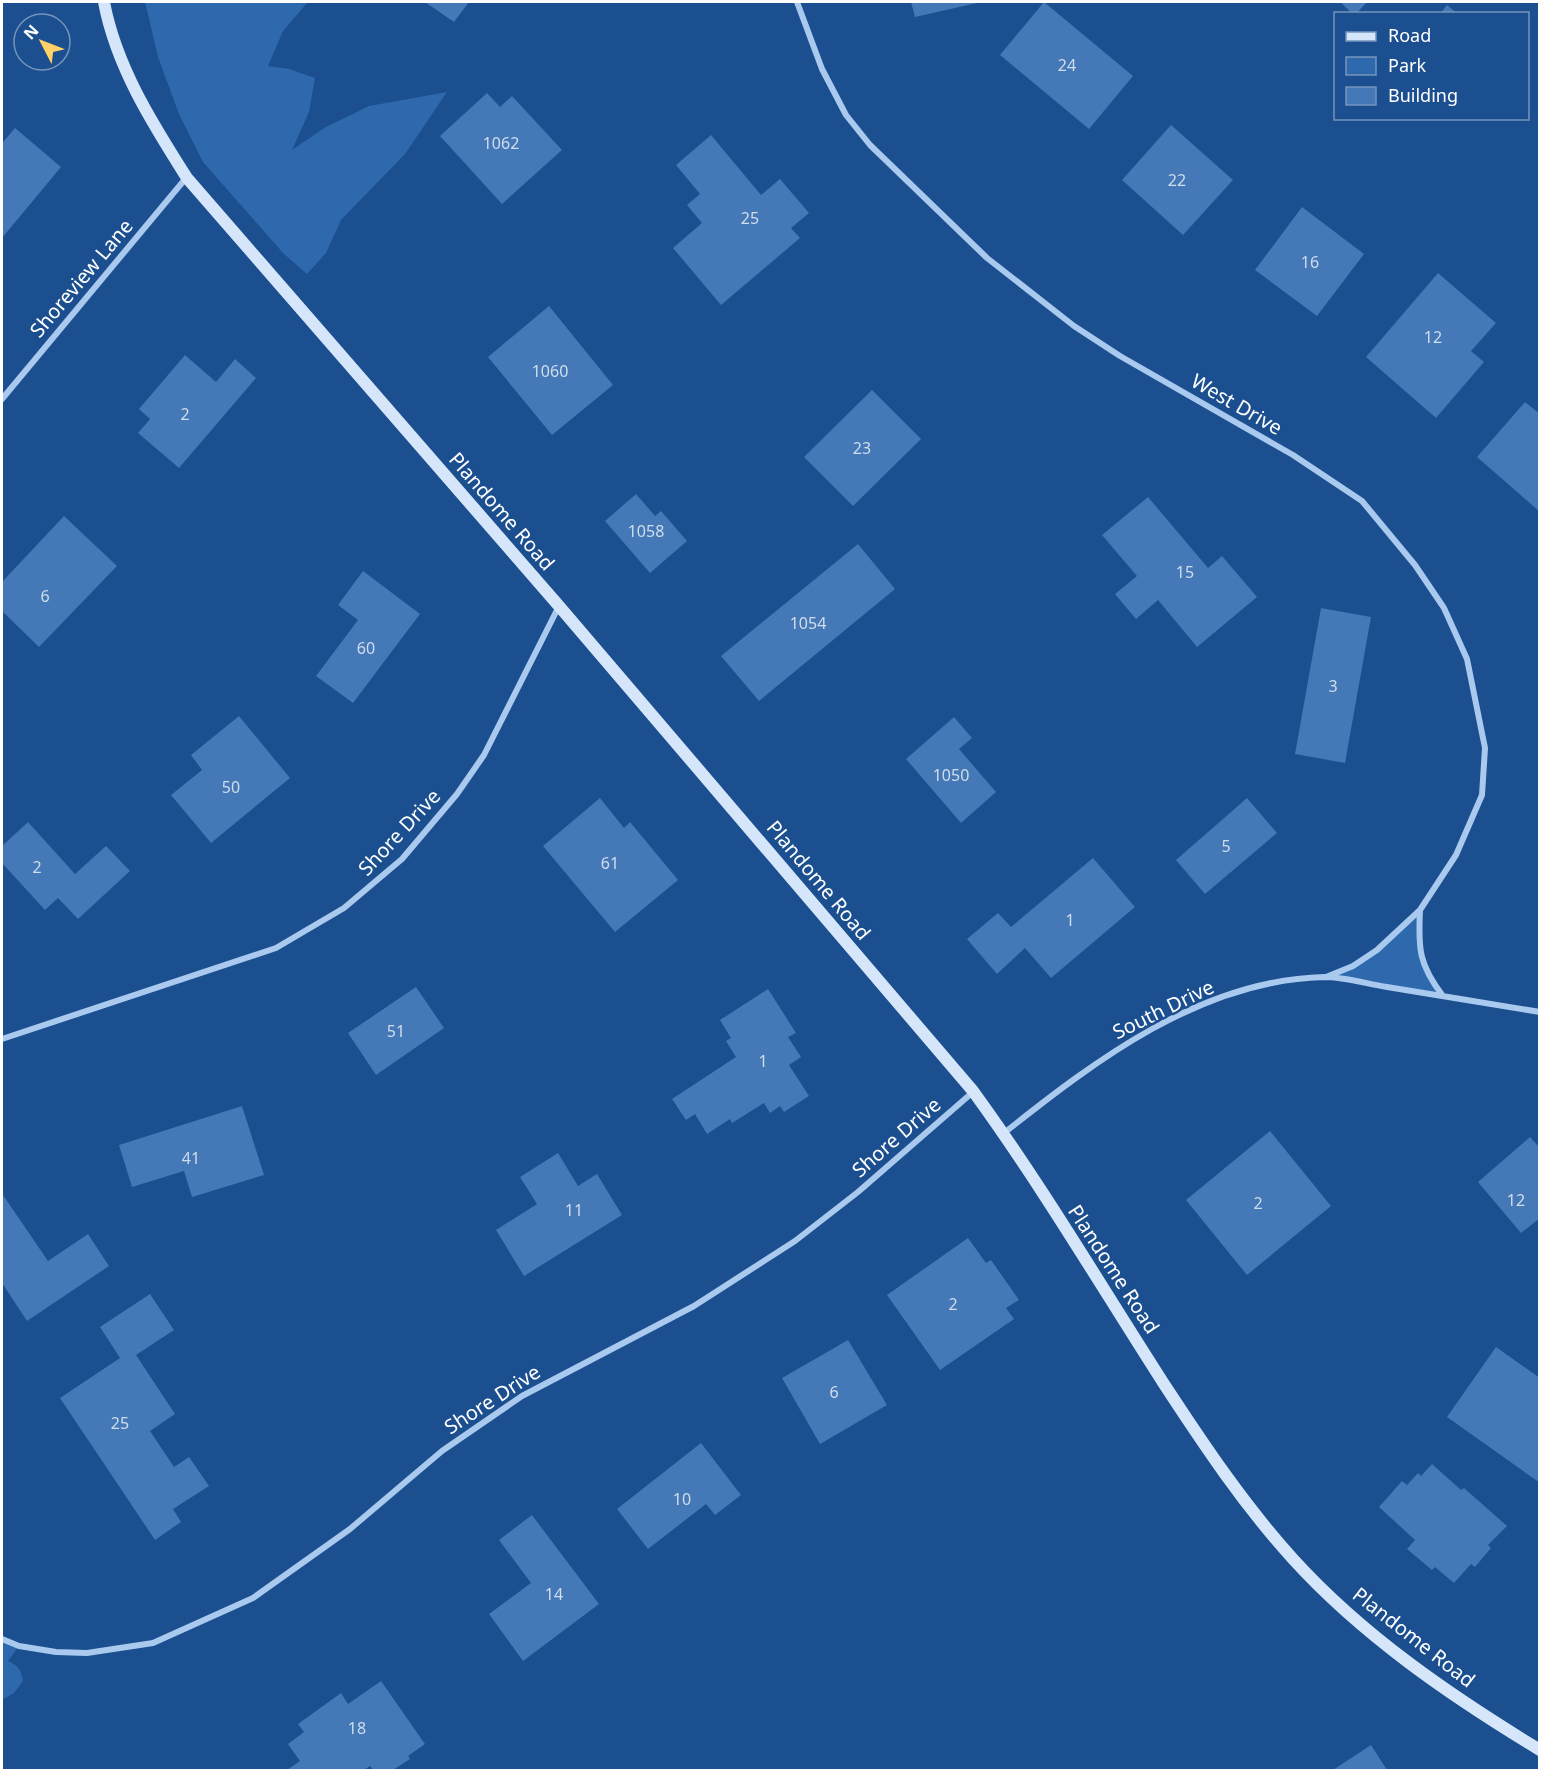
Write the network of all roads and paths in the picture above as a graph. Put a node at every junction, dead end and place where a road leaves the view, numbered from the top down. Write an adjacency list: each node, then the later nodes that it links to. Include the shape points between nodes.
1 (104, 2): 3 (main road, Plandome Road, via 123,64 151,122)
2 (797, 2): 6 (street, West Drive, via 822,69 846,116 870,145 987,258 1092,338 1293,455 1362,501 1415,565 1444,608 1467,659 1485,748 1482,795 1456,855)
3 (187, 178): 4 (street, Shoreview Lane); 5 (main road, Plandome Road)
4 (2, 399)
5 (559, 606): 11 (street, Shore Drive, via 478,765 402,859 352,902 276,948); 12 (main road, Plandome Road)
6 (1420, 910): 7 (street, West Drive, via 1377,950); 8 (street, via 1421,956 1429,977)
7 (1326, 977): 8 (street, South Drive); 13 (street, South Drive, via 1273,983 1213,1000 1103,1058)
8 (1443, 996): 9 (street, South Drive)
9 (1539, 1012)
10 (2, 1030): 11 (street)
11 (4, 1038)
12 (974, 1092): 13 (main road, Plandome Road); 14 (street, Shore Drive, via 795,1241 694,1306 522,1396 442,1451 350,1529 253,1598 153,1643 87,1653 19,1646)
13 (1004, 1133): 15 (main road, Plandome Road, via 1214,1460 1253,1512 1335,1600 1395,1653)
14 (2, 1639)
15 (1539, 1750)

